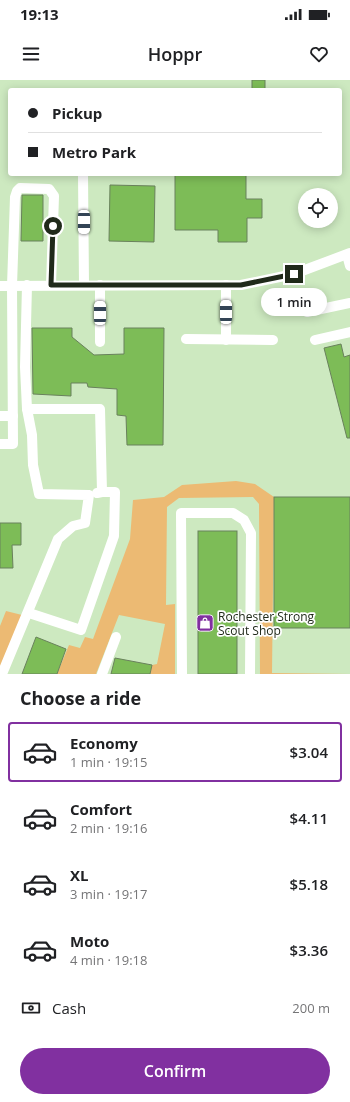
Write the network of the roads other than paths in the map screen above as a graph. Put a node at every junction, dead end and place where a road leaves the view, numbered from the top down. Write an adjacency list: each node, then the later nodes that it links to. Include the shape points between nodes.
1 (83, 176): 6 (street)
2 (348, 254): 3 (street); 8 (street, via 294,274 241,285)
3 (350, 266)
4 (27, 285): 5 (street); 10 (street); 19 (street)
5 (51, 285): 6 (street); 10 (street, via 54,196 49,188 20,188 15,197)
6 (84, 285): 7 (street)
7 (100, 285): 8 (street); 18 (street)
8 (226, 285): 15 (street)
9 (0, 286): 10 (street)
10 (12, 286): 21 (street)
11 (350, 303): 12 (street)
12 (308, 312)
13 (350, 332): 17 (street)
14 (186, 339): 15 (street)
15 (226, 340): 16 (street)
16 (273, 340)
17 (315, 340)
18 (100, 342)
19 (27, 409): 23 (street, via 100,409); 24 (street, via 39,494)
20 (0, 416): 21 (street)
21 (13, 416): 22 (street, via 13,444)
22 (0, 444)
23 (102, 492): 24 (street); 25 (street, via 115,492 114,536 81,630)
24 (89, 494): 25 (street, via 85,523 73,526 58,539)
25 (29, 613): 27 (street)
26 (116, 638): 28 (street)
27 (2, 674)
28 (102, 674)
29 (182, 674): 30 (street, via 181,513 233,513 244,520 251,533)
30 (250, 674)

